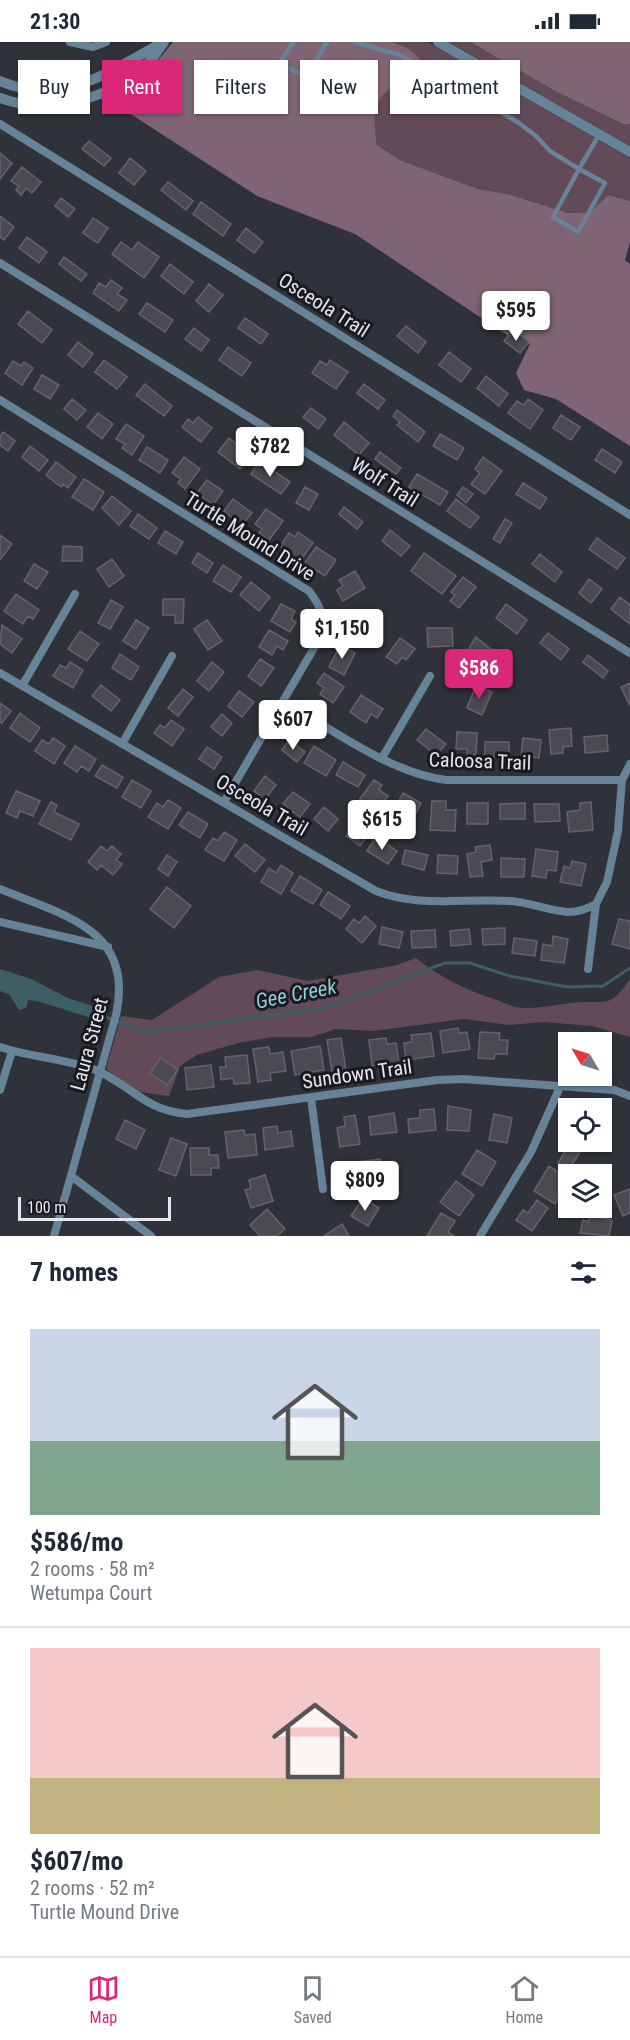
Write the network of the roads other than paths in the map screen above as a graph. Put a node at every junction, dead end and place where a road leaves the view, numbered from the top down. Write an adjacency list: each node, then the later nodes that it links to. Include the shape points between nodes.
1 (106, 42): 7 (street, via 93,47)
2 (163, 42): 8 (street, via 119,69 77,87 39,90); 9 (street, via 148,64 117,86 84,99 37,106)
3 (293, 42): 4 (lane, via 280,63 306,77)
4 (327, 42)
5 (355, 42): 13 (lane, via 400,56 464,90 519,123)
6 (438, 42): 11 (street)
7 (71, 43)
8 (0, 81)
9 (0, 98)
10 (0, 124): 16 (street, Osceola Trail)
11 (599, 135): 12 (street); 13 (lane)
12 (630, 152)
13 (579, 170): 13 (lane, via 605,183 578,232 553,217)
14 (0, 263): 18 (street, Wolf Trail)
15 (0, 400): 23 (street, Turtle Mound Drive, via 309,591 320,605 324,621 321,636)
16 (630, 515)
17 (75, 594): 22 (street)
18 (630, 653)
19 (172, 656): 24 (street)
20 (0, 673): 22 (street, Osceola Trail)
21 (430, 676): 25 (street)
22 (22, 686): 24 (street, Osceola Trail)
23 (283, 701): 25 (street, Caloosa Trail); 28 (street, Turtle Mound Drive)
24 (122, 744): 28 (street, Osceola Trail)
25 (382, 758): 27 (street, Caloosa Trail, via 409,771 446,780)
26 (630, 764): 27 (street)
27 (622, 780): 30 (street, via 618,831 607,882)
28 (224, 802): 30 (street, Osceola Trail, via 376,891 397,899 507,901 569,912)
29 (0, 889): 32 (street, Laura Street, via 75,920)
30 (596, 904): 33 (street)
31 (0, 922): 32 (street)
32 (108, 947): 36 (street, Laura Street, via 120,979 116,1015)
33 (588, 969)
34 (0, 1047): 35 (street)
35 (12, 1051): 36 (street); 40 (street)
36 (99, 1071): 42 (street, Sundown Trail, via 151,1106 168,1112 187,1114); 43 (street, Laura Street)
37 (558, 1085): 42 (street, Sundown Trail, via 437,1080)
38 (561, 1086): 47 (street, via 531,1152)
39 (572, 1086): 41 (street, Sundown Trail)
40 (0, 1090)
41 (630, 1095)
42 (311, 1098): 44 (street)
43 (71, 1176): 45 (street, Laura Street); 46 (street)
44 (323, 1189)
45 (54, 1236)
46 (150, 1236)
47 (480, 1236)

